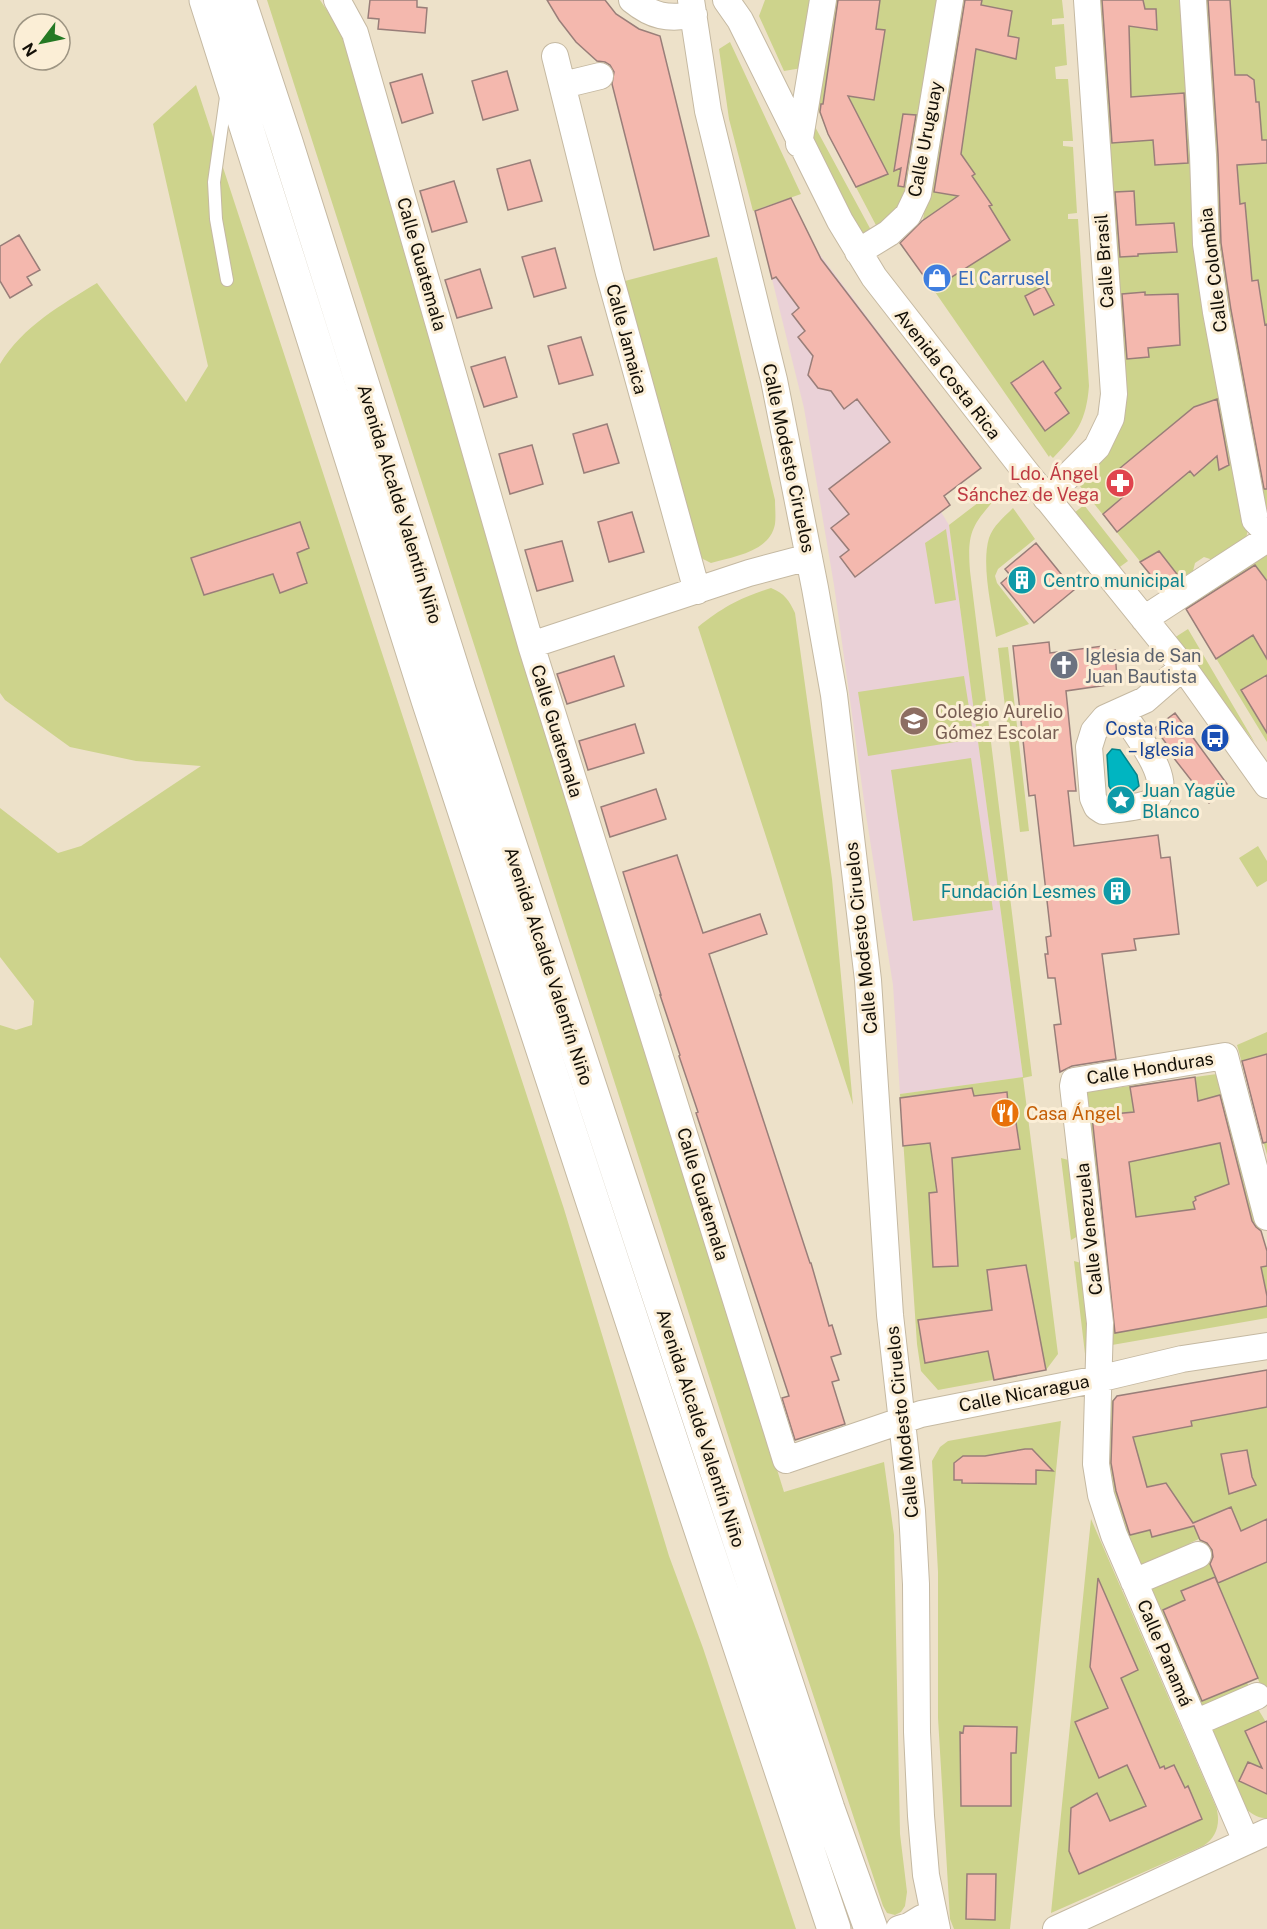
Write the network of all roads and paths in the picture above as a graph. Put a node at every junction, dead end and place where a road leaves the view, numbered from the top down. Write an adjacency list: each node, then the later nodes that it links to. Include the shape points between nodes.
1 (206, 0): 11 (street, Avenida Alcalde Valentín Niño)
2 (239, 0): 39 (street, Avenida Alcalde Valentín Niño, via 463,705 820,1787)
3 (337, 0): 23 (street, Calle Guatemala, via 355,33)
4 (632, 0): 9 (street, via 656,15 673,18)
5 (823, 0): 14 (street)
6 (950, 0): 15 (street, Calle Uruguay, via 918,194 908,215 889,233)
7 (1087, 0): 17 (street, Calle Brasil, via 1114,394 1111,418 1097,447)
8 (1193, 0): 18 (street, Calle Colombia, via 1206,244 1255,520)
9 (715, 4): 14 (street, Avenida Costa Rica); 20 (street, Calle Modesto Ciruelos, via 708,111 774,380)
10 (555, 56): 13 (street, Calle Jamaica)
11 (229, 75): 16 (lane, via 214,182); 40 (street, Avenida Alcalde Valentín Niño, via 428,700)
12 (600, 75): 13 (street)
13 (562, 85): 21 (street, Calle Jamaica, via 609,273)
14 (800, 144): 15 (street, Avenida Costa Rica)
15 (858, 252): 17 (street, Avenida Costa Rica, via 888,298)
16 (227, 280)
17 (1046, 498): 22 (street, Avenida Costa Rica)
18 (1267, 532)
19 (1267, 539): 22 (street)
20 (809, 557): 21 (street); 31 (street, Calle Modesto Ciruelos, via 834,695 868,980 883,1226)
21 (697, 591): 23 (street)
22 (1144, 619): 24 (street, Avenida Costa Rica)
23 (531, 645): 32 (street, Calle Guatemala)
24 (1183, 667): 25 (street, via 1145,700); 26 (street, Avenida Costa Rica)
25 (1121, 711)
26 (1267, 784)
27 (1074, 1081): 28 (street, Calle Honduras, via 1226,1056); 30 (street, Calle Venezuela, via 1100,1323)
28 (1267, 1217)
29 (1267, 1346): 30 (street, Calle Nicaragua, via 1182,1359)
30 (1098, 1378): 31 (street, Calle Nicaragua); 34 (street, Calle Panamá, via 1096,1464 1101,1495)
31 (902, 1419): 32 (street, Calle Nicaragua); 38 (street, Calle Modesto Ciruelos, via 916,1584 917,1732)
32 (786, 1460)
33 (1198, 1555): 34 (street, Calle Panamá)
34 (1134, 1582): 36 (street, Calle Panamá)
35 (1257, 1696): 36 (street, Calle Panamá)
36 (1195, 1723): 37 (street, Calle Panamá)
37 (1256, 1837): 41 (street)
38 (926, 1925): 39 (street, Calle Modesto Ciruelos)
39 (882, 1927)
40 (834, 1929)
41 (1056, 1929)

